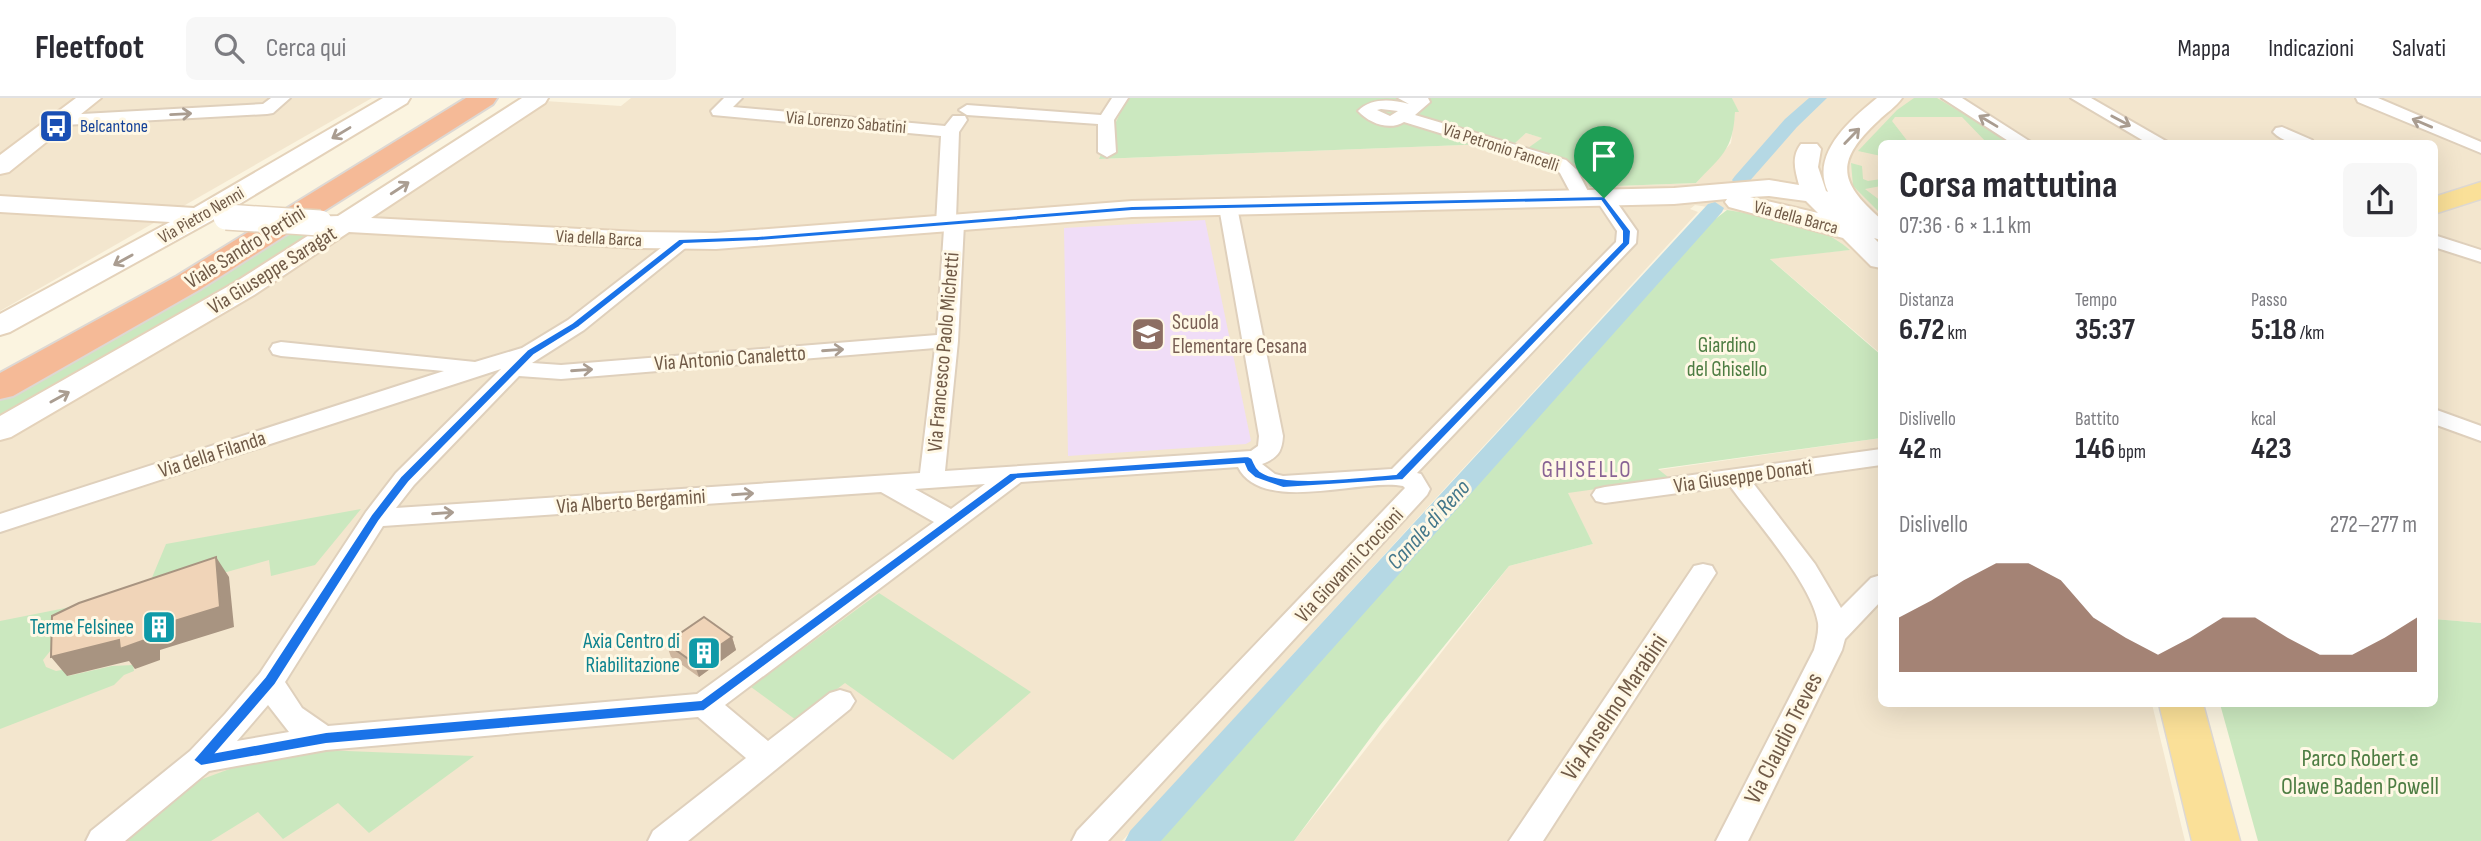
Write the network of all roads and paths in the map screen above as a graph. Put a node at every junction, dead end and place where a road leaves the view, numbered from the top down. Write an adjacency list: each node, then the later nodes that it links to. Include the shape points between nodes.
1 (90, 98): 16 (street)
2 (282, 98): 16 (street, one-way to 2, via 267,109)
3 (399, 98): 36 (street, Via Pietro Nenni, one-way to 36)
4 (455, 98): 48 (highway, Viale Sandro Pertini, via 171,271)
5 (484, 98): 51 (highway, Viale Sandro Pertini, via 188,283)
6 (537, 98): 37 (street, Via Giuseppe Saragat, one-way to 6)
7 (733, 98): 18 (street, Via Lorenzo Sabatini, via 719,111)
8 (1120, 98): 17 (street)
9 (1859, 98): 20 (street, Via della Barca)
10 (1891, 98): 28 (street, one-way to 10, via 1841,148)
11 (1950, 98): 21 (street, one-way to 11)
12 (2079, 98): 22 (street, one-way to 22)
13 (2364, 98): 24 (street, one-way to 13)
14 (972, 104): 17 (street); 18 (street)
15 (1406, 108): 31 (street, Via Petronio Fancelli, via 1560,164)
16 (64, 120): 26 (street)
17 (1106, 120): 25 (street)
18 (950, 132): 39 (street, Via Francesco Paolo Michetti)
19 (2282, 132): 23 (street)
20 (1820, 136): 27 (street, Via della Barca); 28 (street, via 1806,167)
21 (2019, 140)
22 (2156, 140)
23 (2298, 140)
24 (2481, 148)
25 (1107, 152)
26 (5, 167)
27 (1769, 188): 28 (street, Via della Barca); 30 (street, Via della Barca)
28 (1825, 190): 32 (street, Via della Barca, via 1796,205); 38 (street)
29 (2481, 190): 34 (main road)
30 (1701, 195): 31 (street, Via della Barca); 32 (street, Via della Barca)
31 (1593, 199): 35 (street, Via della Barca); 58 (street, Via Giovanni Crocioni, via 1627,231 1626,243)
32 (1739, 202): 38 (street, Via della Barca, via 1822,222)
33 (0, 204): 36 (street, Via della Barca)
34 (2438, 204)
35 (1228, 207): 39 (street, Via della Barca, via 1104,210); 56 (street, via 1270,430 1269,450)
36 (199, 216): 37 (street, Via della Barca, bridge); 44 (street, Via Pietro Nenni, one-way to 44)
37 (333, 223): 40 (street, Via della Barca); 53 (street, Via Giuseppe Saragat, one-way to 37, via 166,336)
38 (1868, 223): 42 (street)
39 (950, 224): 40 (street, Via della Barca); 45 (street, Via Francesco Paolo Michetti)
40 (682, 241): 47 (street, Via della Filanda, via 576,325)
41 (2438, 242): 43 (street)
42 (1878, 251)
43 (2481, 256)
44 (0, 326)
45 (947, 341): 50 (street, Via Antonio Canaletto, one-way to 45, via 561,372); 60 (street, Via Francesco Paolo Michetti)
46 (281, 349): 49 (street)
47 (531, 352): 50 (street, Via della Filanda); 50 (street, Via della Filanda)
48 (0, 366)
49 (426, 373): 50 (street, Via della Filanda); 65 (street, Via della Filanda)
50 (497, 373): 63 (street)
51 (0, 388)
52 (2438, 418): 54 (street)
53 (0, 429)
54 (2481, 434)
55 (1878, 457): 59 (street, Via Giuseppe Donati)
56 (1248, 460): 57 (street, Via Alberto Bergamini); 58 (street, via 1259,476 1283,484)
57 (1014, 475): 60 (street, Via Alberto Bergamini); 64 (street)
58 (1399, 477): 78 (street, Via Giovanni Crocioni, via 1416,484 1414,496)
59 (1736, 477): 62 (street, Via Giuseppe Donati); 68 (street, via 1821,593)
60 (932, 480): 61 (street, Via Alberto Bergamini)
61 (886, 484): 63 (street, Via Alberto Bergamini, one-way to 61); 64 (street)
62 (1605, 495)
63 (375, 518): 69 (street)
64 (953, 521): 71 (street)
65 (0, 523)
66 (1703, 573): 79 (street, Via Anselmo Marabini)
67 (1878, 588): 68 (street, Via Claudio Treves)
68 (1832, 635): 80 (street, Via Claudio Treves)
69 (270, 681): 73 (street, via 284,711 302,727); 75 (street)
70 (840, 701): 74 (street)
71 (704, 705): 73 (street); 74 (street)
72 (2182, 707): 81 (main road)
73 (326, 738): 75 (street)
74 (768, 759): 77 (street)
75 (201, 760): 76 (street)
76 (102, 841)
77 (664, 841)
78 (1088, 841)
79 (1525, 841)
80 (1731, 841)
81 (2216, 841)

